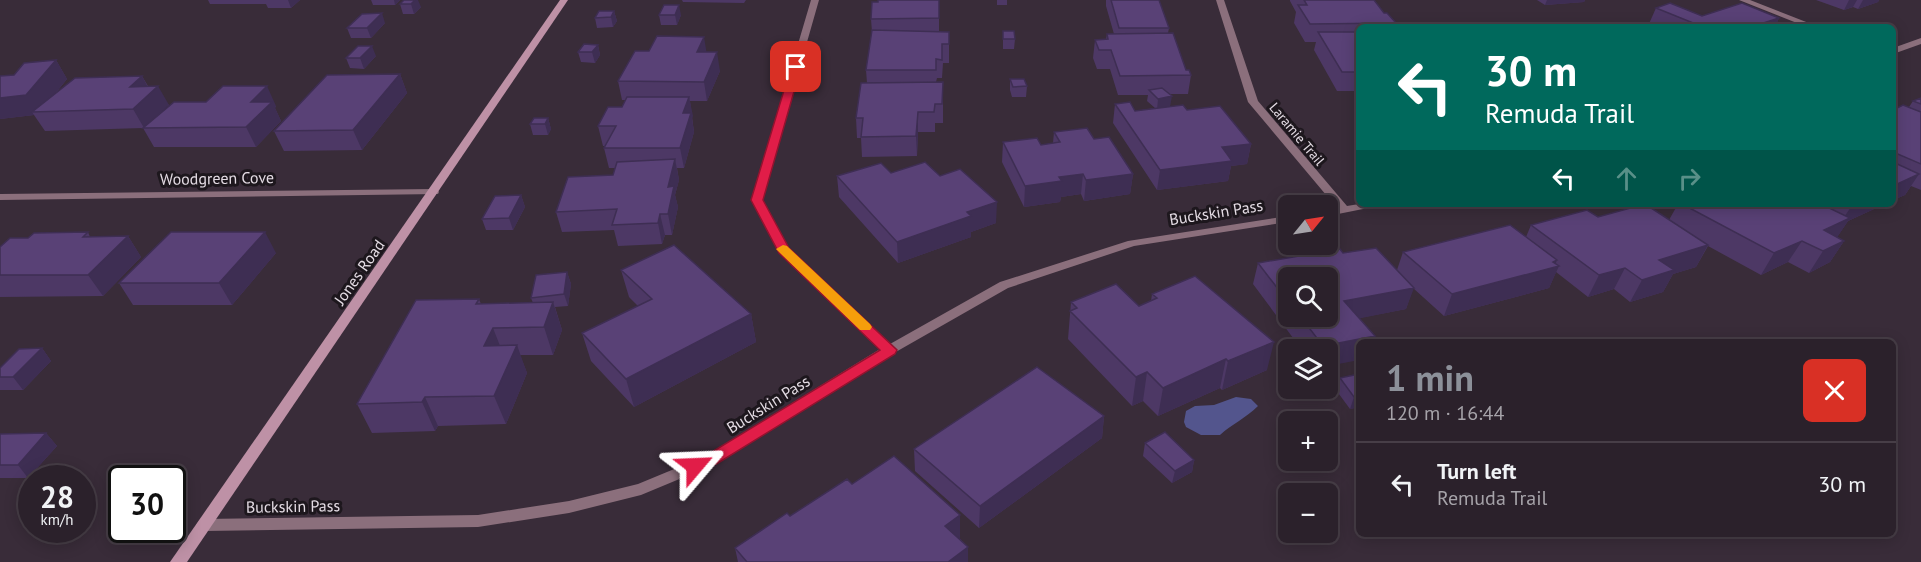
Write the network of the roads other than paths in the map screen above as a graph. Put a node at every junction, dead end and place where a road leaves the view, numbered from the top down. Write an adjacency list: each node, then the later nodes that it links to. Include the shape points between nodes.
1 (564, 0): 8 (street, Jones Road)
2 (815, 0): 14 (street, via 757,200 784,250)
3 (1220, 0): 11 (street, Laramie Trail, via 1253,102)
4 (1743, 0): 5 (street)
5 (1807, 24)
6 (1921, 41): 7 (street)
7 (1896, 50)
8 (434, 192): 9 (street, Woodgreen Cove); 15 (street, Jones Road)
9 (0, 197)
10 (1359, 207): 11 (street)
11 (1344, 210): 12 (street)
12 (1338, 211)
13 (1278, 221): 14 (street, Buckskin Pass, via 1132,243 1004,285)
14 (889, 350): 15 (street, Buckskin Pass, via 713,459 631,491 569,507 478,521)
15 (204, 525): 16 (street, Jones Road)
16 (178, 562)

